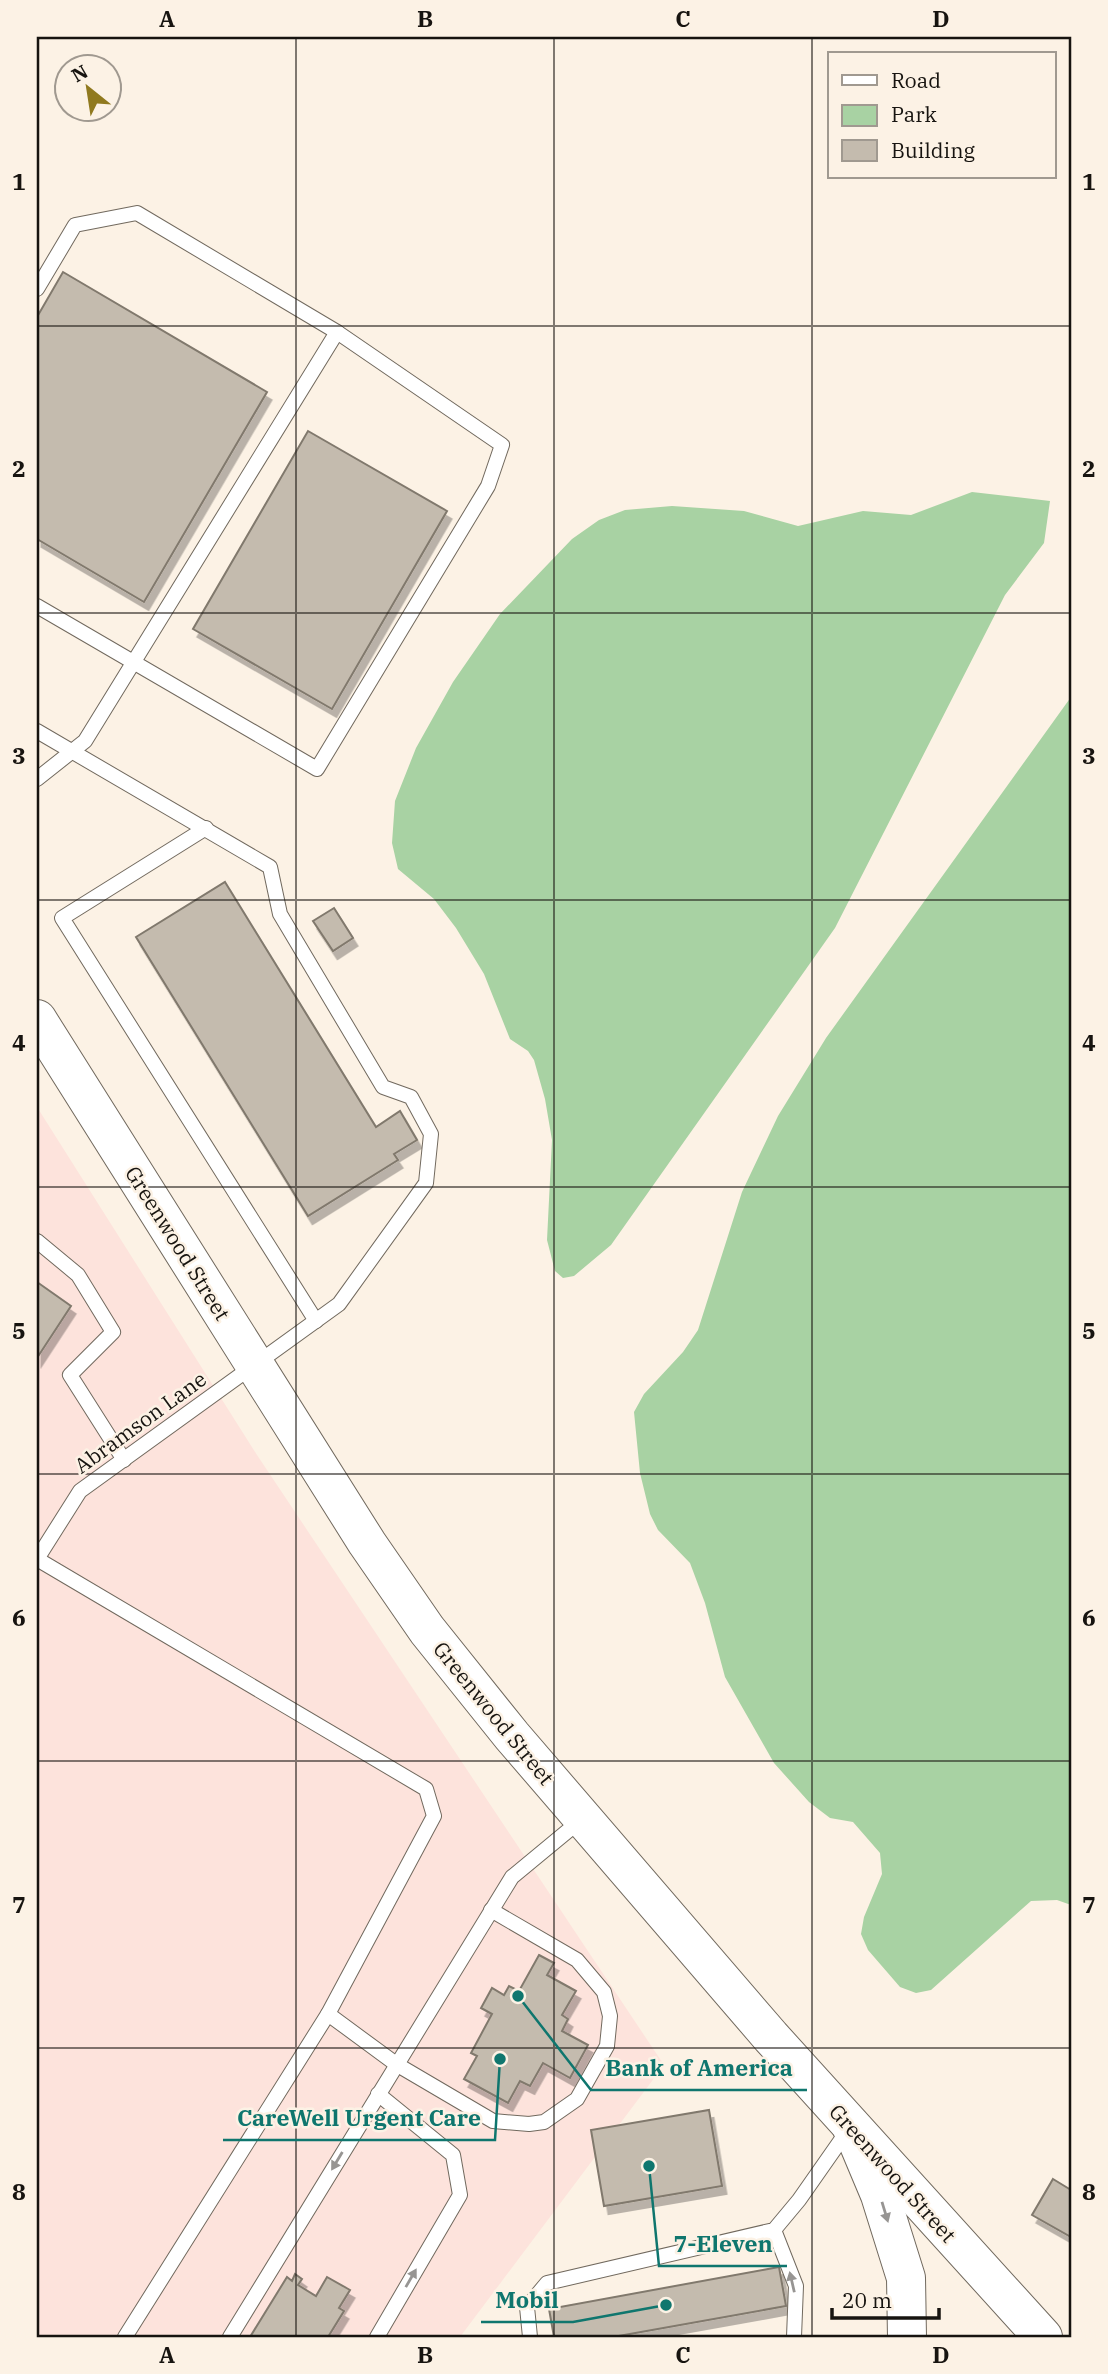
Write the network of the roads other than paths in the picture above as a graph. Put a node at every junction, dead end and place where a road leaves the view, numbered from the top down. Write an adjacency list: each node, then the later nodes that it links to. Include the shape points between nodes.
1 (37, 289): 2 (lane, via 75,225 137,213)
2 (337, 332): 4 (lane); 4 (lane, via 502,445 488,486 317,769)
3 (37, 606): 4 (lane)
4 (134, 662): 6 (lane, via 85,741)
5 (37, 730): 6 (lane, Abramson Lane)
6 (71, 752): 7 (lane); 8 (lane, Abramson Lane)
7 (37, 779)
8 (206, 828): 11 (lane, Abramson Lane, via 270,867 280,914 383,1087 411,1097 431,1134 426,1183 339,1304); 11 (lane, via 62,919)
9 (37, 1019): 12 (main road, Greenwood Street)
10 (37, 1241): 13 (lane, via 78,1275 113,1332 70,1375)
11 (316, 1321): 12 (lane, Abramson Lane)
12 (255, 1365): 13 (lane, Abramson Lane); 15 (main road, Greenwood Street, via 411,1608)
13 (124, 1460): 14 (lane, Abramson Lane, via 80,1492)
14 (37, 1559): 17 (lane, via 426,1789 434,1816)
15 (583, 1818): 16 (lane, via 512,1877); 20 (main road, Greenwood Street)
16 (491, 1910): 18 (lane); 18 (lane, via 577,1960 604,1992 610,2016 607,2046 577,2099 544,2122 493,2121)
17 (328, 2014): 18 (lane); 22 (lane)
18 (396, 2064): 19 (lane)
19 (382, 2088): 23 (lane, one-way to 23); 24 (lane, one-way to 19, via 460,2195 453,2155)
20 (851, 2126): 21 (lane); 27 (main road, one-way to 27, via 880,2195 906,2278); 28 (main road, Greenwood Street)
21 (774, 2230): 25 (lane, via 547,2283 527,2307); 26 (lane, one-way to 21, via 796,2286)
22 (125, 2337)
23 (230, 2337)
24 (377, 2337)
25 (530, 2337)
26 (794, 2337)
27 (907, 2337)
28 (1043, 2337)

